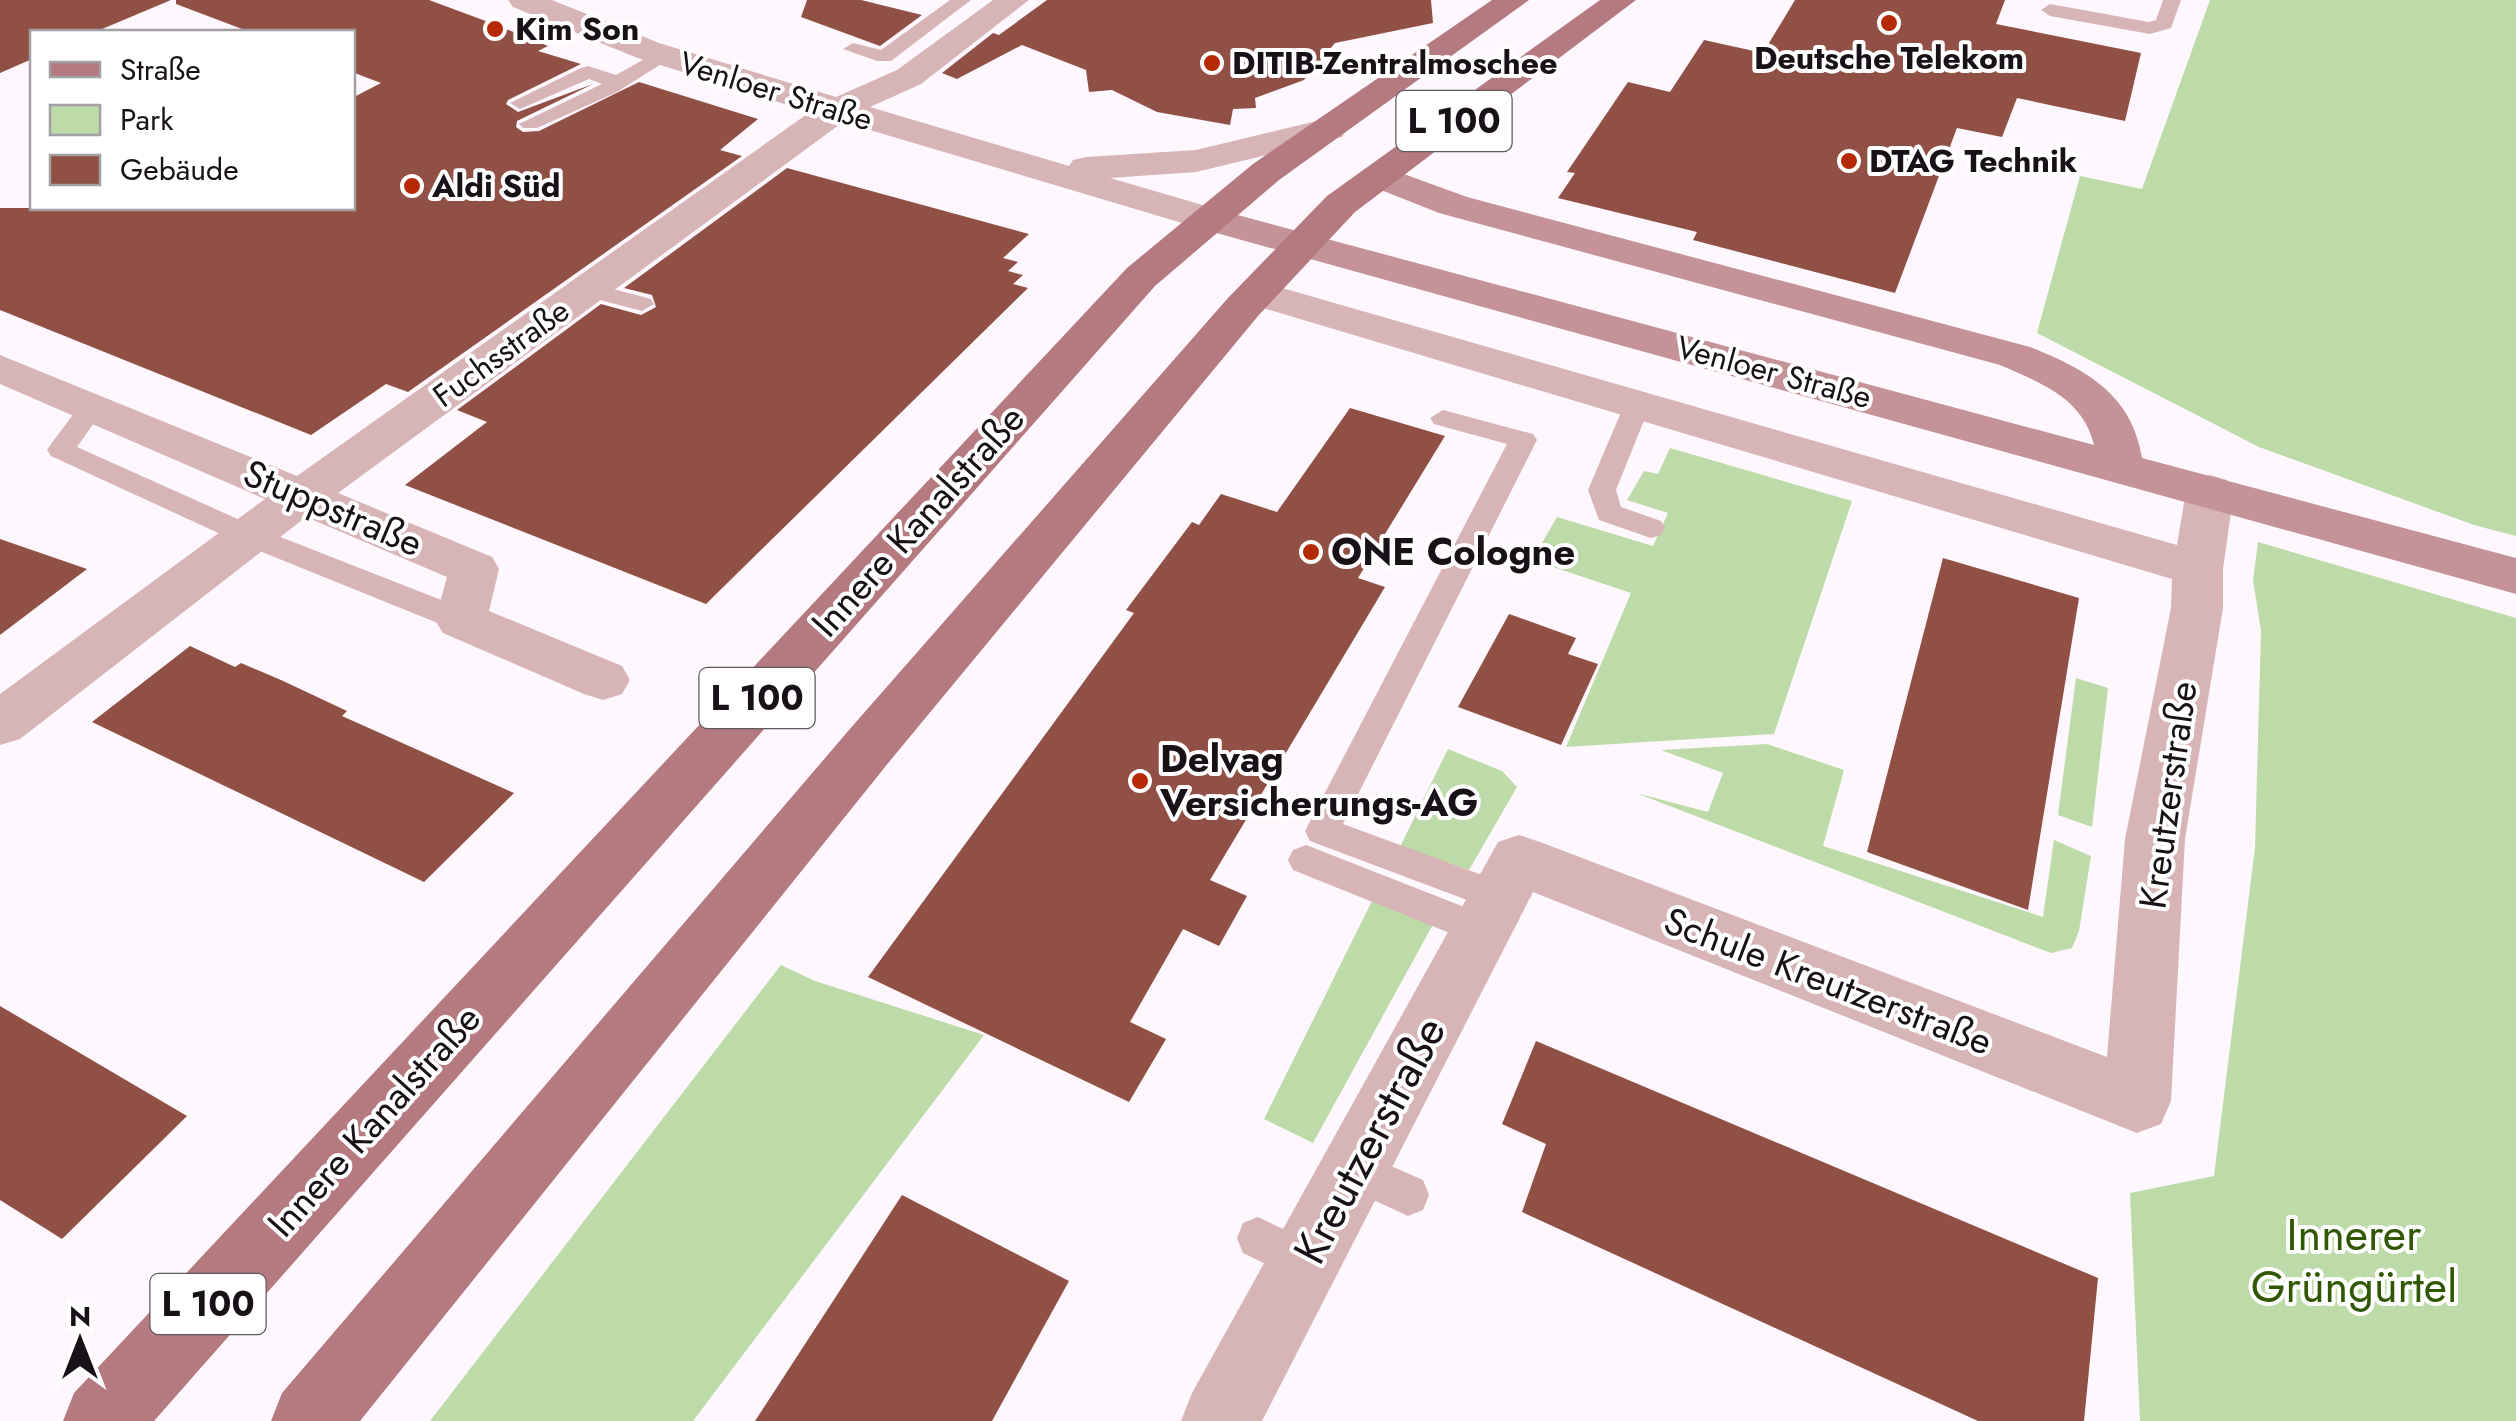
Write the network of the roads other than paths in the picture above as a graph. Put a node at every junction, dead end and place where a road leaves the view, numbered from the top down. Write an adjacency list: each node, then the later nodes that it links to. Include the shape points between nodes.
1 (524, 0): 9 (street, Venloer Straße)
2 (962, 0): 8 (lane, via 884,56)
3 (1014, 0): 12 (street, Fuchsstraße, via 909,77)
4 (1513, 0): 14 (main road, Innere Kanalstraße / L 100)
5 (1620, 0): 16 (main road, L 100)
6 (2172, 0): 7 (lane, via 2164,24 2150,28)
7 (2050, 10)
8 (853, 49)
9 (662, 56): 10 (lane); 12 (street, Venloer Straße)
10 (619, 83): 11 (lane, via 588,72); 13 (lane)
11 (520, 103)
12 (836, 110): 15 (street, Venloer Straße); 19 (street, Fuchsstraße)
13 (530, 124)
14 (1329, 129): 15 (street, Venloer Straße, via 1196,161); 17 (main road, Innere Kanalstraße / L 100)
15 (1033, 169): 17 (street, Venloer Straße)
16 (1379, 176): 18 (main road, L 100, via 1341,204); 22 (street, via 1453,205)
17 (1209, 218): 18 (street, Venloer Straße); 40 (main road, Innere Kanalstraße / L 100, via 1141,277)
18 (1304, 245): 20 (main road, L 100); 24 (street, Venloer Straße)
19 (590, 290): 21 (lane); 30 (street, Fuchsstraße)
20 (1258, 293): 25 (street, Venloer Straße); 41 (main road, L 100, via 869,746)
21 (642, 304)
22 (1948, 338): 24 (street); 28 (street, via 2079,383 2104,409 2119,440)
23 (0, 368): 26 (street, Stuppstraße)
24 (1850, 392): 28 (street, Venloer Straße)
25 (1638, 403): 31 (lane, via 1602,490 1609,513); 33 (street, Venloer Straße)
26 (93, 406): 30 (street, Stuppstraße); 32 (lane, via 61,450)
27 (1443, 418): 38 (lane, via 1523,440 1314,846)
28 (2120, 465): 29 (street, Venloer Straße)
29 (2210, 491): 33 (street, Kreutzerstraße); 34 (street, Venloer Straße)
30 (304, 494): 32 (street, Fuchsstraße); 35 (street, Stuppstraße, via 474,570)
31 (1651, 528)
32 (250, 536): 35 (lane); 37 (street, Fuchsstraße)
33 (2198, 570): 39 (street, Kreutzerstraße, via 2156,840)
34 (2516, 576)
35 (460, 620): 36 (street)
36 (603, 680)
37 (0, 724)
38 (1500, 896): 39 (street, Schule Kreutzerstraße); 42 (street, Kreutzerstraße, via 1381,1182 1281,1250)
39 (2138, 1101)
40 (102, 1421)
41 (310, 1421)
42 (1220, 1421)

